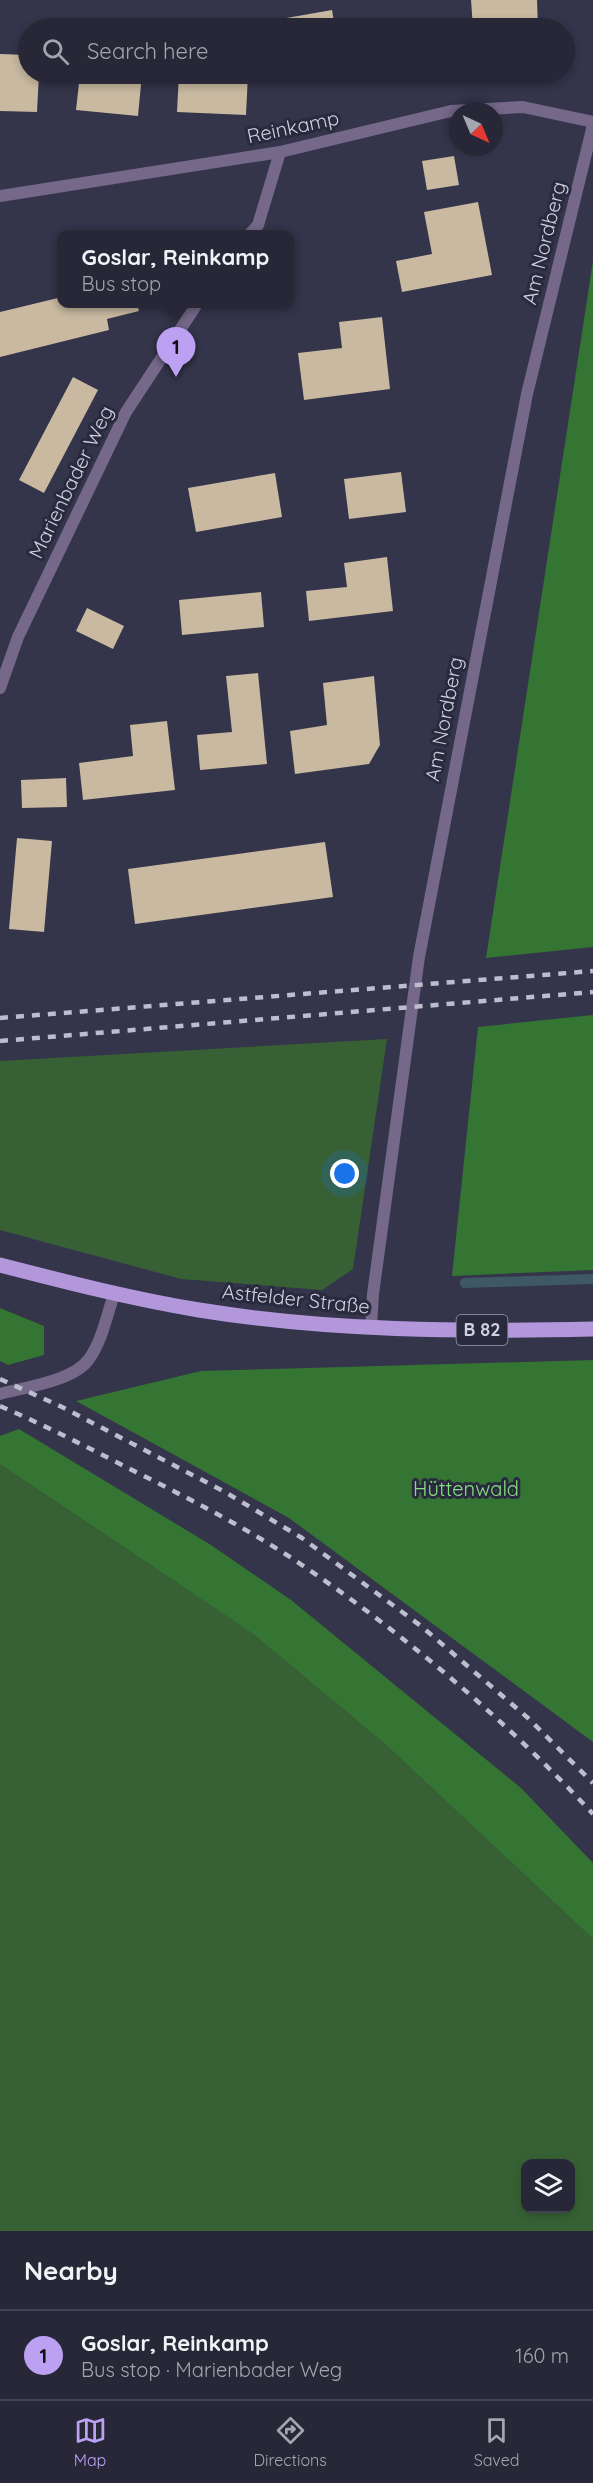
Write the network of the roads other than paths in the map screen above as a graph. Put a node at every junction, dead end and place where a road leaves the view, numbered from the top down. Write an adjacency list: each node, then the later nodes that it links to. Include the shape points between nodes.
1 (593, 123): 2 (street, Reinkamp, via 523,106 451,111); 9 (street, Am Nordberg, via 527,394 419,957)
2 (280, 152): 3 (street, Reinkamp); 4 (street)
3 (0, 196)
4 (254, 230)
5 (194, 308): 6 (street, Marienbader Weg, via 126,412 18,637)
6 (0, 688)
7 (0, 1265): 8 (main road, Astfelder Straße / B 82)
8 (114, 1294): 9 (main road, Astfelder Straße / B 82, via 257,1318); 11 (street, via 88,1360 72,1374)
9 (371, 1328): 10 (main road, Astfelder Straße / B 82)
10 (593, 1329)
11 (0, 1394)

